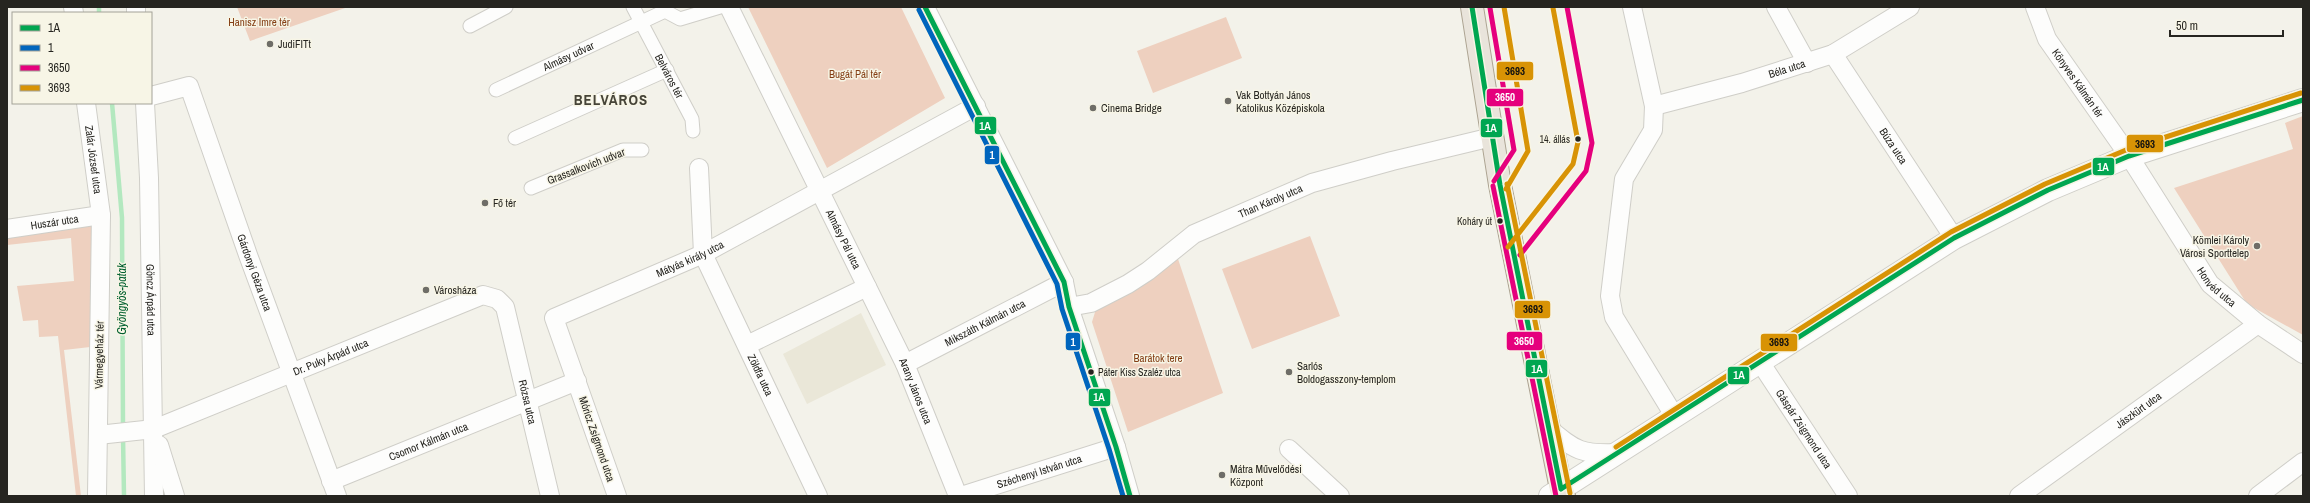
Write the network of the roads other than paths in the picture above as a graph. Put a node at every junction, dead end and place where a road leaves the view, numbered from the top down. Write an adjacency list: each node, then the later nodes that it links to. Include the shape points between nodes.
1 (506, 7): 12 (street)
2 (633, 7): 11 (street, Belváros tér)
3 (720, 7): 11 (street, via 680,19 665,11)
4 (729, 7): 30 (street)
5 (925, 7): 21 (street)
6 (1472, 7): 24 (main road)
7 (1632, 7): 22 (street)
8 (1776, 7): 14 (street)
9 (1910, 7): 13 (street, Béla utca)
10 (2035, 7): 27 (street, Könyves Kálmán tér, via 2047,39)
11 (641, 21): 15 (street, Belváros tér); 16 (street, Almásy udvar)
12 (470, 26)
13 (1833, 54): 14 (street, Béla utca); 33 (street, Búza utca)
14 (1807, 63): 22 (street, Béla utca)
15 (667, 70): 23 (street, Belváros tér, via 692,119); 25 (street)
16 (496, 90)
17 (152, 96): 44 (street, Gárdonyi Géza utca, via 189,86)
18 (2303, 100): 27 (street)
19 (86, 104): 31 (street, Zalár József utca)
20 (145, 104): 49 (street, Göncz Árpád utca)
21 (976, 106): 30 (street); 35 (street)
22 (1654, 106): 47 (street, via 1653,130 1624,179 1610,296 1614,317)
23 (693, 131)
24 (1492, 137): 38 (street, Than Károly utca, via 1312,183 1194,234 1148,271 1121,288 1091,303); 48 (main road)
25 (516, 138)
26 (642, 150): 29 (street, Grassalkovich udvar, via 623,150)
27 (2129, 156): 33 (street, via 2048,190); 39 (street, Honvéd utca, via 2210,284)
28 (699, 168): 34 (street)
29 (531, 188)
30 (821, 191): 34 (street, Mátyás király utca); 36 (street, Almásy Pál utca)
31 (101, 215): 32 (street, Huszár utca); 50 (street, Vármegyeház tér)
32 (7, 229)
33 (1954, 238): 42 (street)
34 (703, 254): 40 (street, Zöldfa utca); 45 (street, Mátyás király utca, via 554,318)
35 (1064, 282): 38 (street); 43 (street, Mikszáth Kálmán utca)
36 (867, 287): 40 (street); 43 (street, Arany János utca)
37 (505, 307): 44 (street, Dr. Puky Árpád utca, via 497,299 483,295); 46 (street, Rózsa utca)
38 (1068, 307): 51 (street)
39 (2258, 324): 41 (street, Honvéd utca); 67 (street, Jászkürt utca)
40 (747, 344): 62 (street, Zöldfa utca)
41 (2303, 354)
42 (1760, 362): 47 (street); 66 (street, Gáspár Zsigmond utca)
43 (905, 364): 63 (street, Arany János utca)
44 (292, 373): 49 (street, Dr. Puky Árpád utca); 55 (street, Gárdonyi Géza utca)
45 (577, 381): 46 (street); 61 (street, Móricz Zsigmond utca)
46 (526, 402): 55 (street, Csomor Kálmán utca); 60 (street, Rózsa utca)
47 (1675, 417): 53 (street)
48 (1547, 427): 53 (street, via 1580,452); 56 (main road)
49 (154, 430): 50 (street, Dr. Puky Árpád utca); 58 (street, Göncz Árpád utca); 59 (street)
50 (98, 435): 57 (street, Vármegyeház tér)
51 (1116, 447): 63 (street, Széchenyi István utca); 64 (street)
52 (1289, 449): 65 (street)
53 (1620, 453): 56 (street)
54 (2303, 462): 68 (street)
55 (334, 488)
56 (1558, 494)
57 (97, 496)
58 (154, 496)
59 (175, 496)
60 (550, 496)
61 (617, 496)
62 (818, 496)
63 (960, 496)
64 (1130, 496)
65 (1340, 496)
66 (1848, 496)
67 (2019, 496)
68 (2258, 496)

